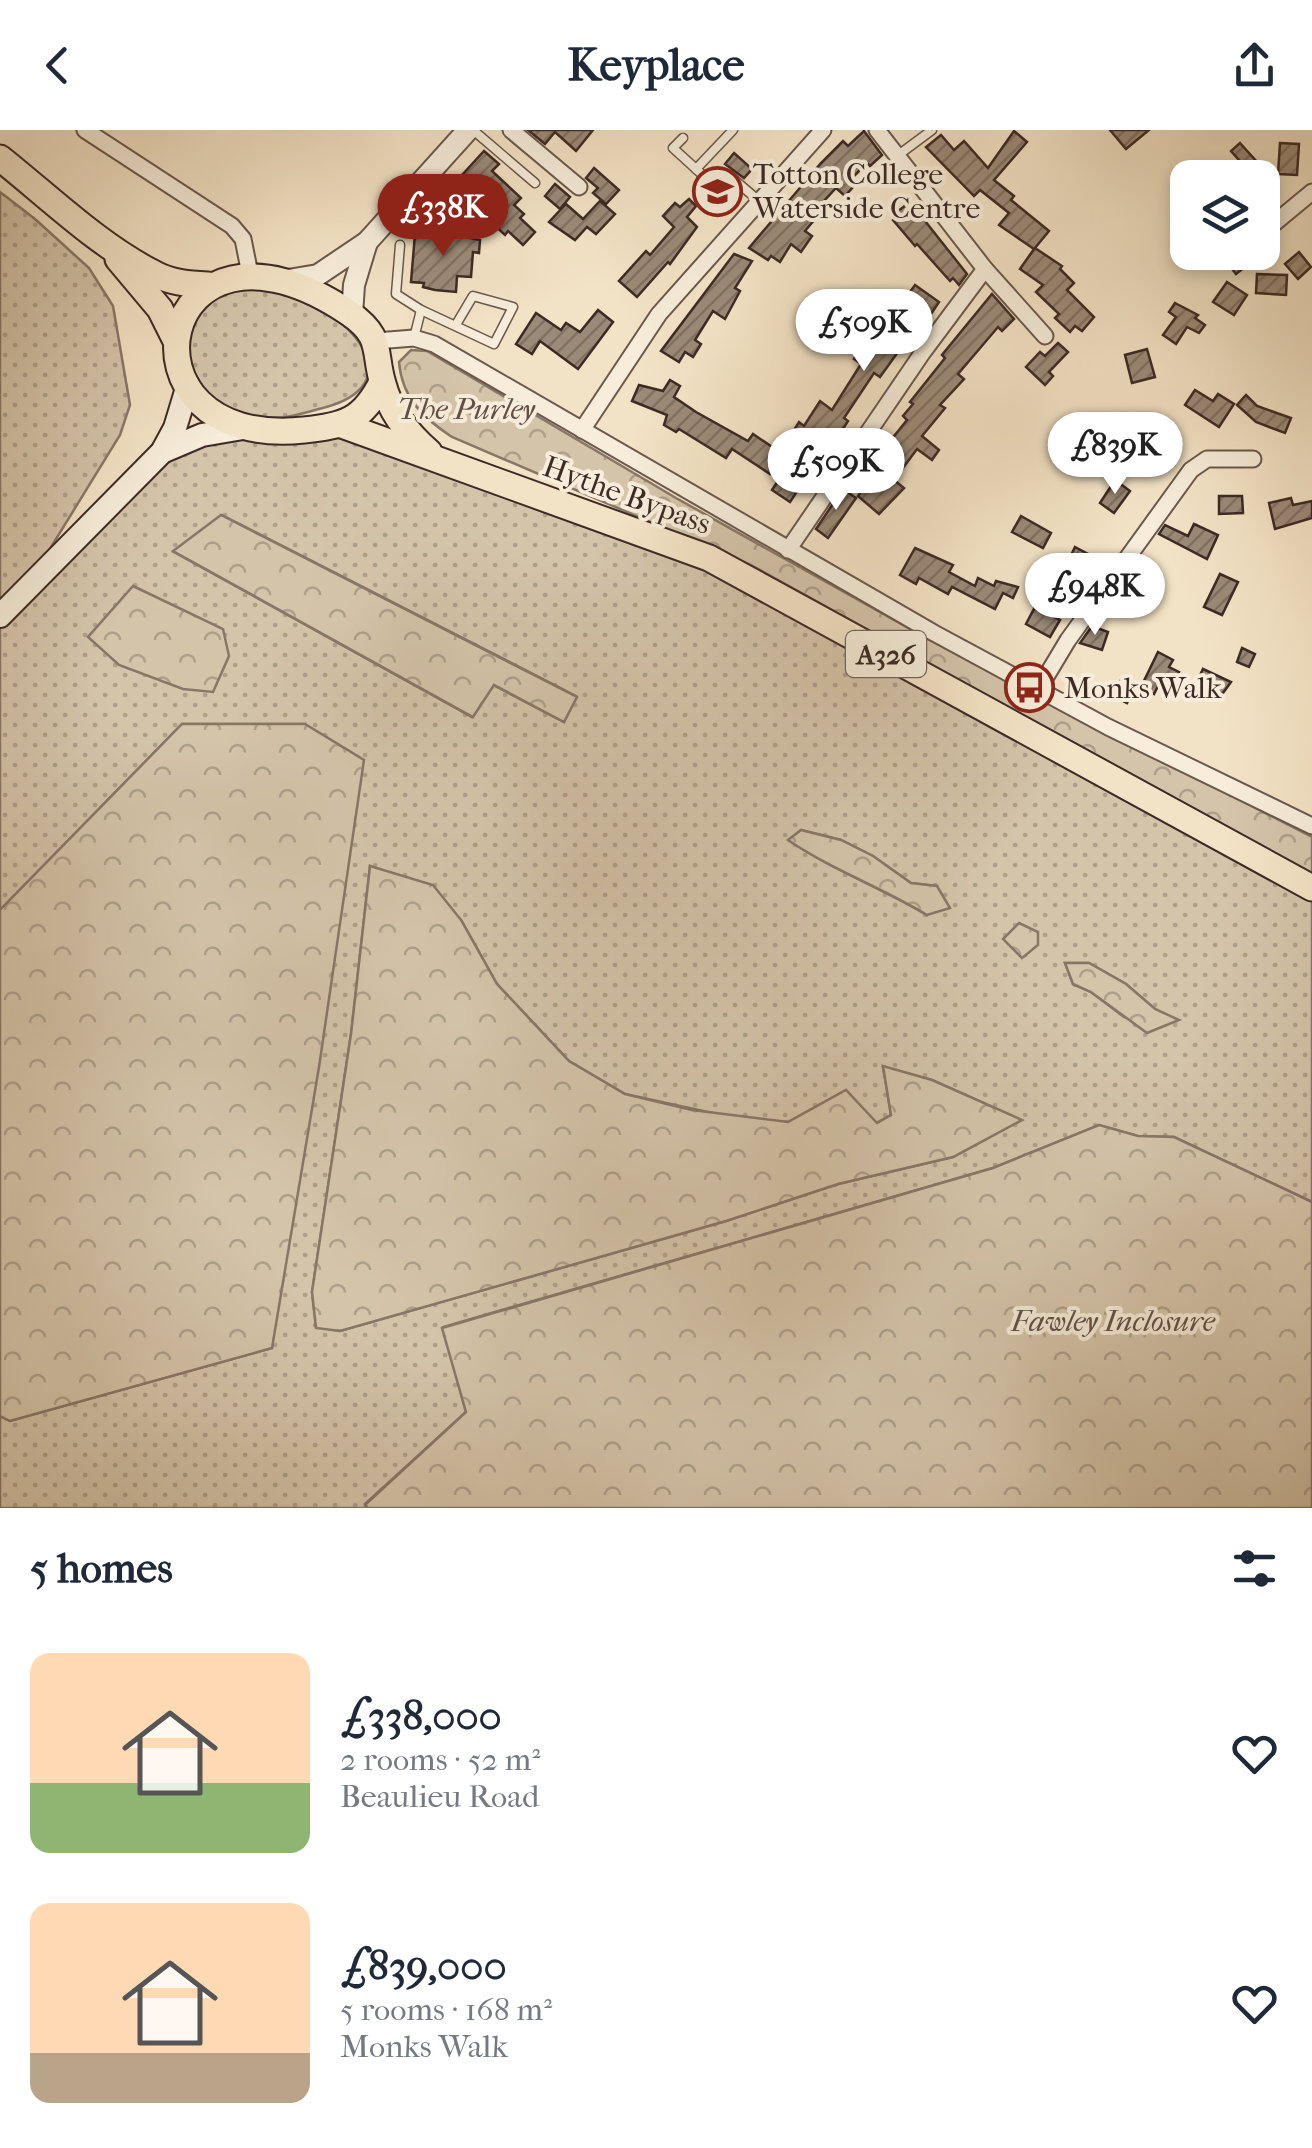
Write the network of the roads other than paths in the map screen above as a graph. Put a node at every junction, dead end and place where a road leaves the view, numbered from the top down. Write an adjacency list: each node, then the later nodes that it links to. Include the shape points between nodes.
1 (85, 130): 21 (street, via 232,226 243,239)
2 (470, 130): 12 (lane); 18 (street)
3 (510, 130): 13 (street)
4 (734, 130): 11 (lane)
5 (823, 130): 15 (street)
6 (876, 130): 9 (street)
7 (932, 130): 9 (lane)
8 (683, 138): 11 (lane, via 673,148)
9 (897, 156): 20 (street)
10 (0, 158): 17 (main road)
11 (696, 169): 15 (lane, via 718,189 730,176)
12 (535, 183)
13 (579, 187)
14 (1312, 192): 16 (street)
15 (759, 201): 35 (street, via 659,314)
16 (1280, 219)
17 (103, 239): 23 (main road, via 155,274); 29 (main road, via 160,309)
18 (366, 242): 22 (street, via 330,269); 25 (street)
19 (400, 245): 24 (lane, via 396,294)
20 (985, 269): 27 (street); 39 (street)
21 (250, 279): 22 (main road); 23 (main road)
22 (282, 281): 25 (main road)
23 (208, 286): 29 (main road, via 187,307)
24 (421, 310): 26 (lane, via 494,344 513,307 474,296); 28 (lane)
25 (352, 315): 30 (main road)
26 (457, 323)
27 (1045, 336)
28 (414, 338): 30 (street); 35 (street)
29 (176, 341): 32 (main road)
30 (376, 341): 31 (main road)
31 (382, 382): 33 (main road, via 372,402); 38 (main road, Hythe Bypass / A326, via 402,424)
32 (188, 384): 34 (main road, via 208,412); 36 (main road)
33 (342, 425): 34 (main road); 38 (main road, Hythe Bypass / A326)
34 (243, 428): 36 (main road)
35 (582, 430): 39 (street)
36 (162, 452): 40 (main road)
37 (1253, 459): 41 (street, via 1207,459 1191,470)
38 (440, 462): 43 (main road, Hythe Bypass / A326, via 709,558)
39 (788, 550): 41 (street)
40 (0, 616)
41 (1038, 690): 42 (street)
42 (1312, 826)
43 (1312, 888)

